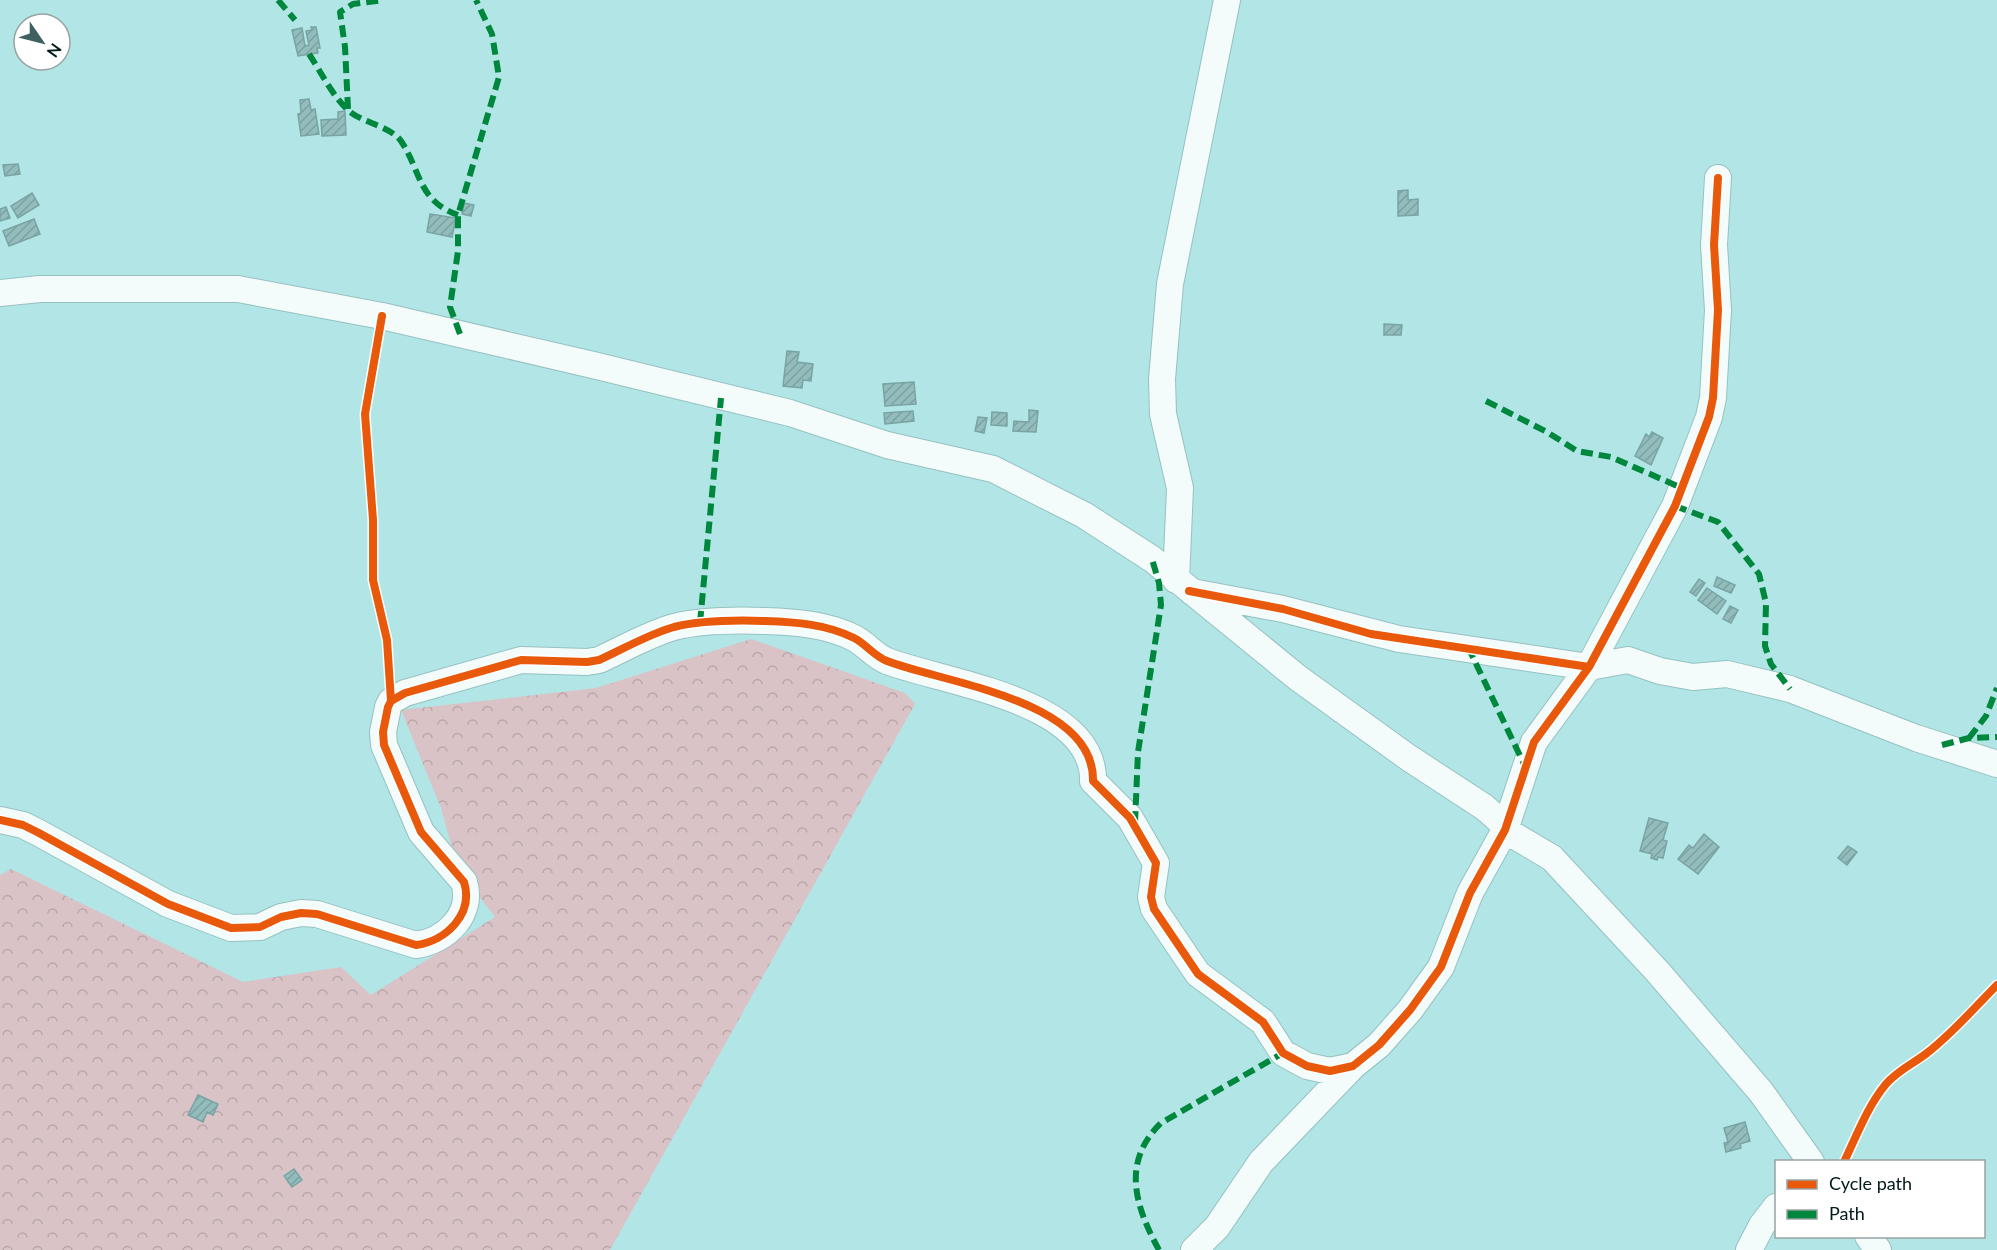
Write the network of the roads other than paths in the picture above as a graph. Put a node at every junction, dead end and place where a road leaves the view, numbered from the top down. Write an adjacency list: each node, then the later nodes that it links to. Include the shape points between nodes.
1 (1227, 0): 4 (street, via 1170,284 1162,380 1163,414 1180,488)
2 (1718, 178): 5 (street, via 1714,244 1719,310 1709,417 1675,506)
3 (0, 292): 4 (street, via 238,289 382,316 790,413 887,445 993,469 1084,515 1172,573)
4 (1183, 586): 5 (street, via 1371,634); 8 (street, via 1298,678 1484,807)
5 (1589, 667): 6 (street, via 1628,660 1693,677 1727,674 1790,689 1916,738); 8 (street, via 1534,742)
6 (1997, 764)
7 (0, 820): 9 (street, via 32,829 168,904 231,928 254,928 282,917 316,914 416,945 429,943 460,917 467,898 464,882 421,832 384,745 385,717 391,701 400,695 521,660 599,660 674,627 764,621 816,624 852,637 885,660 975,687 1054,717 1087,752 1093,764 1093,781 1130,818 1156,863 1150,897 1154,909 1198,974 1263,1022 1282,1053 1307,1066 1330,1071)
8 (1505, 830): 9 (street, via 1470,893 1440,967 1410,1010 1379,1045); 10 (street, via 1562,867 1761,1092)
9 (1353, 1066): 12 (street, via 1262,1162 1217,1227)
10 (1810, 1160)
11 (1775, 1209): 13 (street)
12 (1194, 1250)
13 (1749, 1250)

